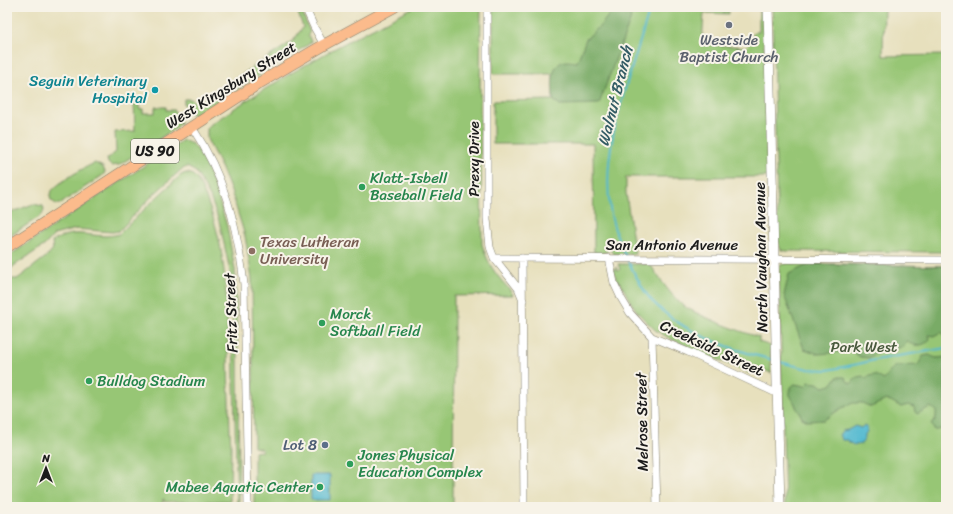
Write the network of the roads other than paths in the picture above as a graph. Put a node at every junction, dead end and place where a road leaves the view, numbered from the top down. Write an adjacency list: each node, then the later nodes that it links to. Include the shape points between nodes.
1 (305, 7): 5 (street)
2 (394, 7): 5 (main road, West Kingsbury Street / US 90)
3 (487, 7): 8 (street, Prexy Drive, via 487,219)
4 (768, 7): 11 (street, North Vaughan Avenue)
5 (324, 45): 6 (main road, West Kingsbury Street / US 90)
6 (192, 127): 7 (main road, West Kingsbury Street / US 90); 16 (street, Fritz Street, via 220,180 238,238 244,284)
7 (7, 248)
8 (494, 258): 9 (street, San Antonio Avenue); 13 (street, Prexy Drive, via 518,288)
9 (522, 258): 10 (street, San Antonio Avenue); 13 (street, Prexy Drive)
10 (609, 258): 11 (street, San Antonio Avenue); 14 (street, Creekside Street, via 614,283 621,298 630,313)
11 (774, 258): 12 (street, San Antonio Avenue); 15 (street, North Vaughan Avenue)
12 (946, 260)
13 (523, 300): 17 (street, Prexy Drive)
14 (652, 337): 15 (street, Creekside Street); 18 (street, Melrose Street)
15 (778, 390): 19 (street, North Vaughan Avenue)
16 (248, 507)
17 (524, 507)
18 (657, 507)
19 (780, 507)

